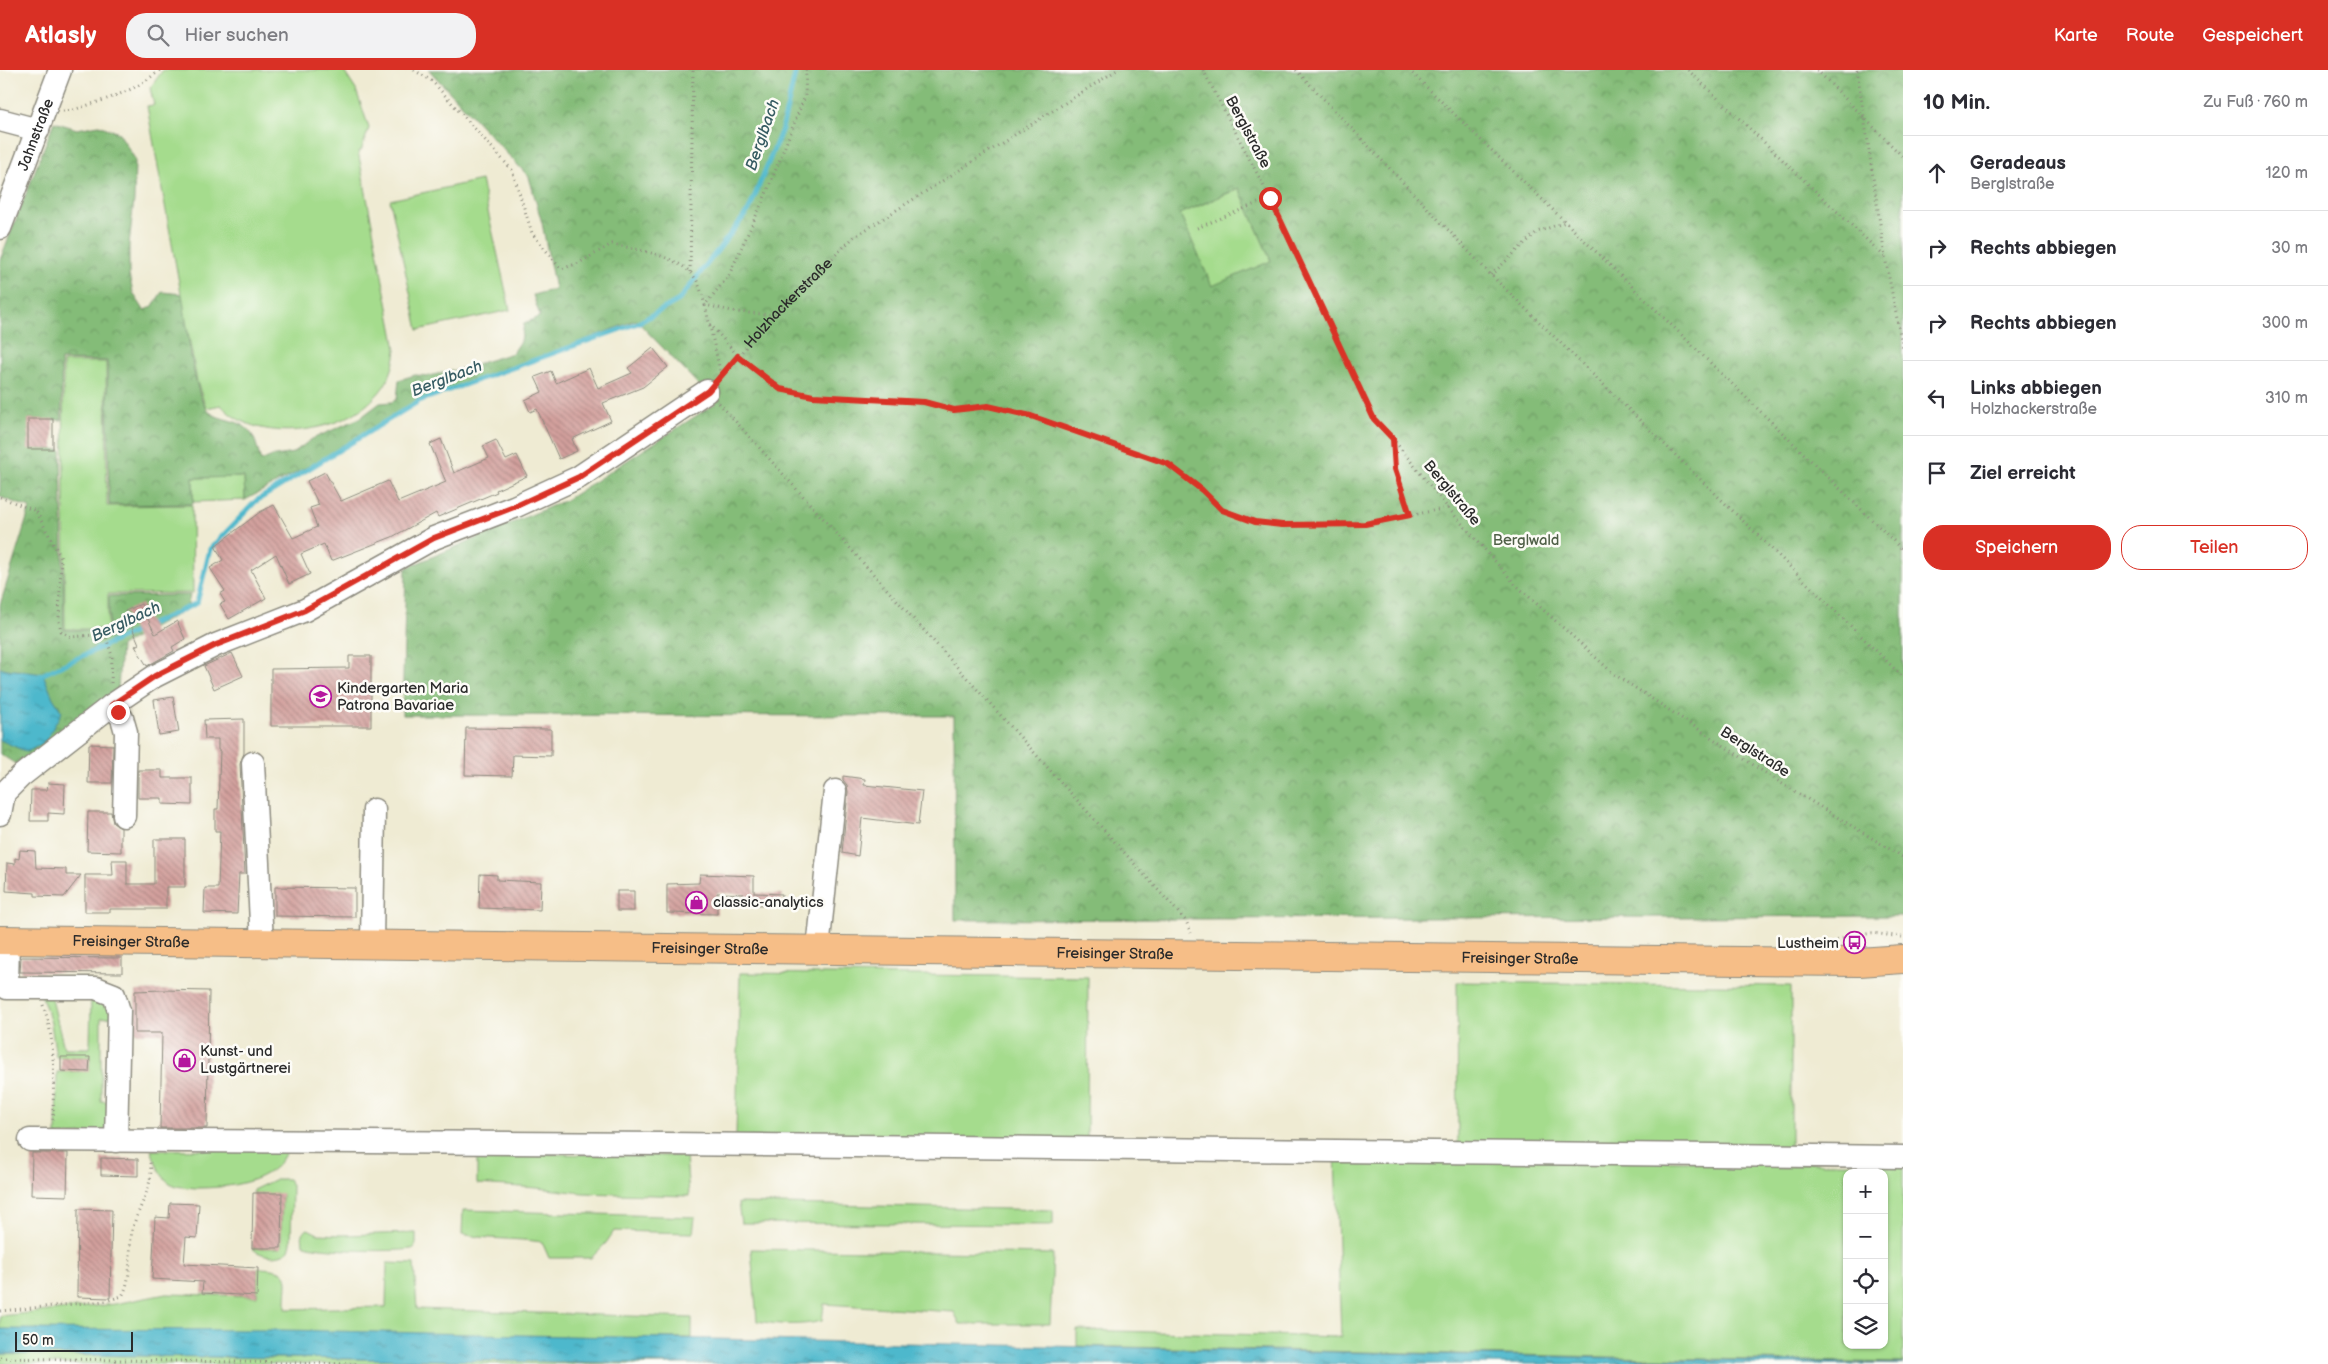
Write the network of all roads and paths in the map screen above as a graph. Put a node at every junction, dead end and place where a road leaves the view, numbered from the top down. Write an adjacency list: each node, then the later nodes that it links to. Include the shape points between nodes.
1 (60, 70): 16 (street, Jahnstraße)
2 (160, 70): 13 (path, via 127,92)
3 (414, 70): 23 (path, via 432,81 512,170 532,233 561,269 579,263 612,244 671,259)
4 (693, 70): 23 (path)
5 (806, 70): 25 (path, via 805,96 766,194 729,275)
6 (1117, 70): 26 (path, Holzhackerstraße, via 854,237)
7 (1203, 70): 18 (path, Berglstraße)
8 (1296, 70): 24 (path)
9 (1409, 70): 19 (path)
10 (1688, 70): 22 (path)
11 (1817, 70): 14 (path)
12 (1857, 70): 14 (path)
13 (63, 111)
14 (1866, 119): 17 (path); 22 (path)
15 (0, 120): 16 (street)
16 (38, 130): 20 (street, Jahnstraße)
17 (1903, 157)
18 (1270, 198): 21 (path); 33 (path, Berglstraße, via 1374,419)
19 (1566, 222): 24 (path, via 1537,232); 37 (path)
20 (0, 228)
21 (1197, 228)
22 (1885, 257): 27 (path)
23 (690, 273): 25 (path, via 698,282)
24 (1491, 275): 39 (path)
25 (705, 305): 26 (path); 29 (path)
26 (774, 315): 31 (path, Holzhackerstraße)
27 (1897, 317): 28 (path); 30 (path)
28 (1903, 319)
29 (710, 324): 31 (path); 32 (path)
30 (1903, 350)
31 (738, 356): 32 (path, Holzhackerstraße); 36 (path, via 780,389 813,396 924,402 954,410 988,406 1031,416 1168,464 1222,510 1255,522 1282,525 1365,524)
32 (714, 383): 40 (street, via 579,477 434,538 305,610 216,645 155,676); 47 (path)
33 (1393, 439): 35 (path, Berglstraße); 36 (path, via 1395,469)
34 (0, 497): 38 (path, via 36,511 61,558 61,630 71,636 105,634)
35 (1448, 508): 36 (path); 46 (path, Berglstraße, via 1516,585 1614,674)
36 (1410, 515)
37 (1903, 550)
38 (112, 656)
39 (1903, 677)
40 (112, 705): 44 (street, via 15,782 4,794); 45 (street, via 122,718 126,732)
41 (253, 763): 49 (street)
42 (835, 791): 51 (street)
43 (374, 810): 50 (street)
44 (0, 814)
45 (124, 816)
46 (1903, 857)
47 (1190, 928)
48 (4, 940): 49 (main road, Freisinger Straße); 55 (street, via 7,988)
49 (262, 943): 50 (main road, Freisinger Straße)
50 (372, 943): 51 (main road, Freisinger Straße)
51 (818, 949): 53 (main road, Freisinger Straße)
52 (1903, 959): 53 (main road, Freisinger Straße)
53 (1859, 962): 54 (main road, Freisinger Straße)
54 (1903, 966)
55 (34, 988): 57 (path, via 47,1017 51,1038); 58 (street, via 96,988 114,995 119,1011)
56 (30, 1140): 57 (street)
57 (53, 1140): 58 (street)
58 (116, 1141): 59 (street)
59 (142, 1141): 60 (street); 61 (path, via 150,1165 150,1180 132,1230 127,1287 122,1296 106,1301)
60 (1903, 1157)
61 (0, 1311)
62 (0, 1358): 63 (path)
63 (357, 1364)

